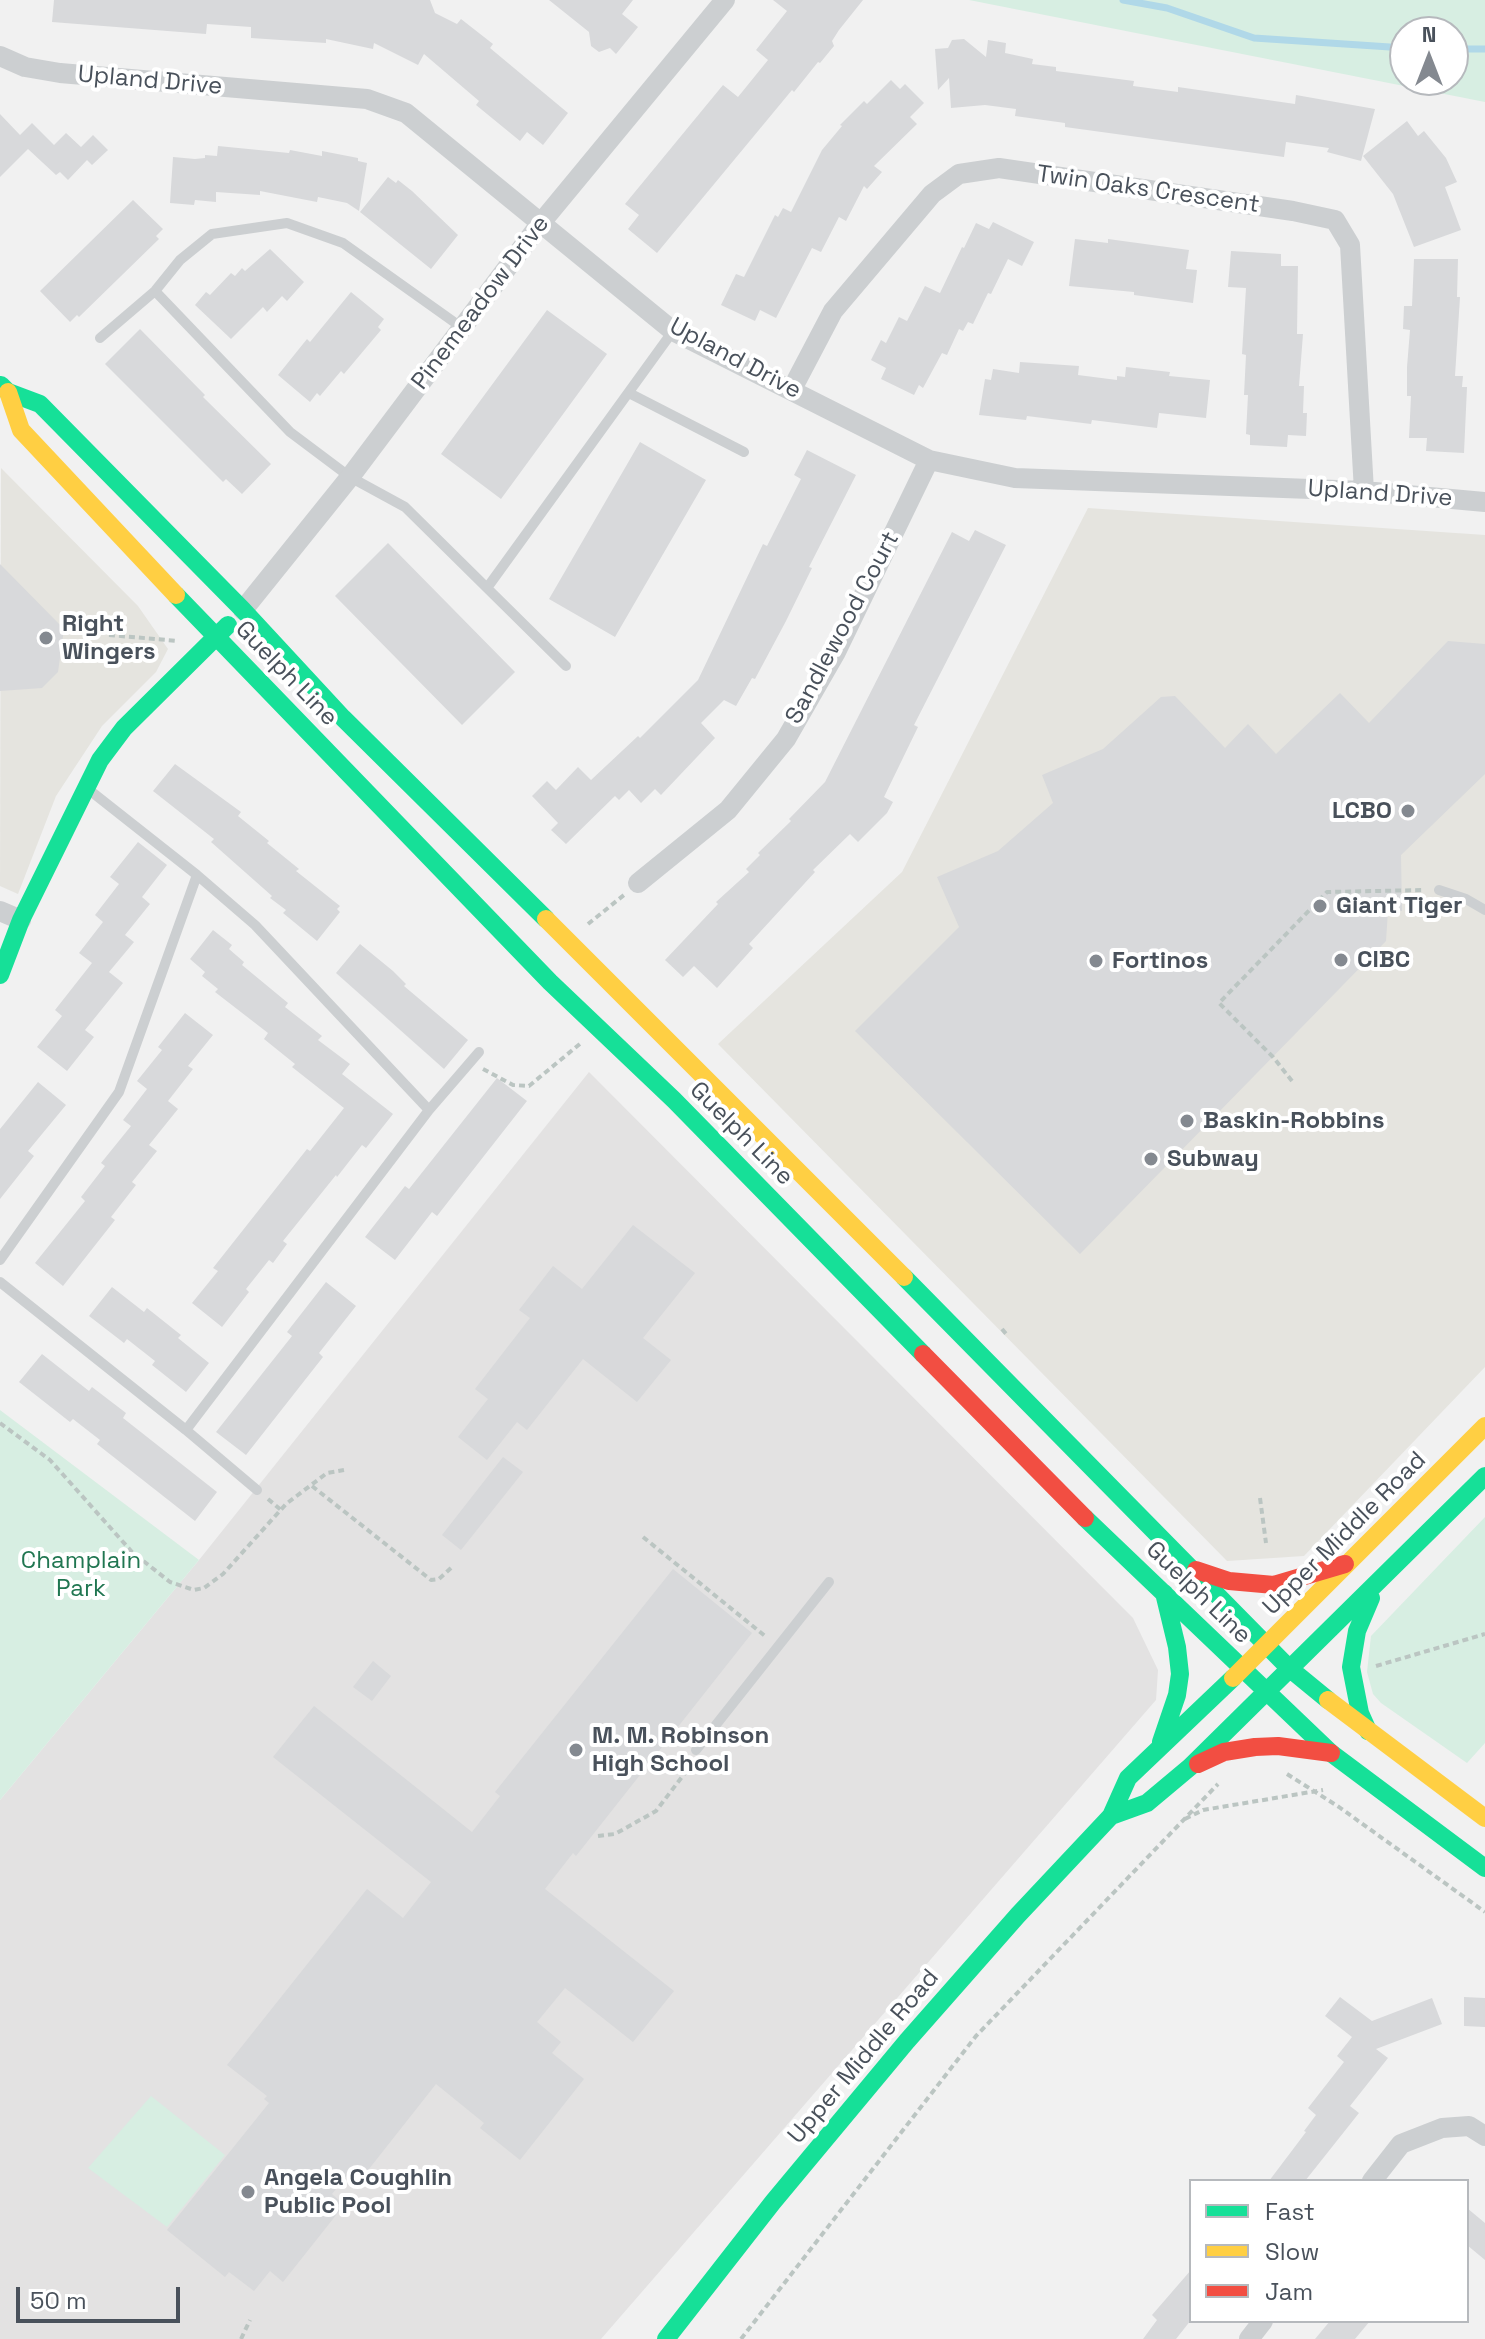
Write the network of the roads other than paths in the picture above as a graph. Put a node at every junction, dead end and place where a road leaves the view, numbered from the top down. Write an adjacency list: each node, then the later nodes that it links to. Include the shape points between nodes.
1 (716, 3): 3 (street, Pinemeadow Drive)
2 (0, 56): 3 (street, Upland Drive, via 60,73 367,99 406,113)
3 (540, 224): 5 (street, Pinemeadow Drive); 6 (street, Upland Drive)
4 (155, 291): 5 (lane, via 180,260 212,234 287,223 343,243); 7 (lane); 13 (lane, via 290,432)
5 (461, 327): 13 (street, Pinemeadow Drive)
6 (673, 331): 9 (street, Upland Drive); 10 (lane)
7 (100, 338)
8 (4, 388): 17 (main road, Guelph Line, via 40,404); 18 (main road, Guelph Line, via 21,430)
9 (792, 389): 12 (street, Upland Drive); 14 (street, Twin Oaks Crescent, via 833,311 932,194 959,174 999,168 1293,211 1335,220 1350,245)
10 (629, 393): 11 (lane); 16 (lane)
11 (744, 452)
12 (929, 460): 14 (street, Upland Drive, via 1015,478); 22 (street, Sandlewood Court, via 836,652 786,739 728,810)
13 (350, 477): 16 (lane, via 405,507); 17 (street, Pinemeadow Drive)
14 (1364, 491): 15 (street, Upland Drive)
15 (1485, 502)
16 (487, 588): 19 (lane)
17 (243, 610): 18 (main road); 28 (main road, Guelph Line, via 343,718 548,919)
18 (216, 637): 20 (main road, via 124,728); 28 (main road, Guelph Line, via 539,971)
19 (566, 666)
20 (85, 787): 21 (lane); 26 (main road)
21 (197, 875): 30 (lane, via 255,925); 31 (lane, via 119,1092)
22 (638, 883)
23 (1439, 890): 24 (lane)
24 (1485, 910)
25 (0, 911): 26 (street)
26 (21, 920): 27 (main road)
27 (0, 975)
28 (642, 1043): 38 (main road, Guelph Line); 41 (main road, Guelph Line, via 684,1110)
29 (479, 1052): 30 (lane)
30 (429, 1110): 34 (lane)
31 (0, 1260)
32 (0, 1282): 34 (lane)
33 (1485, 1426): 37 (main road, Upper Middle Road)
34 (186, 1430): 36 (lane)
35 (1485, 1476): 39 (main road, Upper Middle Road)
36 (257, 1490)
37 (1353, 1561): 38 (main road, via 1274,1585 1229,1581); 42 (main road, Upper Middle Road)
38 (1194, 1570): 42 (main road, Guelph Line)
39 (1378, 1581): 43 (main road, Upper Middle Road); 46 (main road, via 1351,1657 1354,1688)
40 (829, 1582): 48 (lane)
41 (1164, 1592): 44 (main road, Guelph Line); 47 (main road, via 1180,1674)
42 (1267, 1646): 43 (main road, Guelph Line); 44 (main road, Upper Middle Road)
43 (1289, 1668): 45 (main road, Upper Middle Road); 46 (main road, Guelph Line)
44 (1242, 1669): 45 (main road, Guelph Line); 47 (main road, Upper Middle Road)
45 (1265, 1693): 49 (main road, Guelph Line); 50 (main road, Upper Middle Road)
46 (1368, 1731): 52 (main road, Guelph Line)
47 (1157, 1749): 51 (main road, Upper Middle Road, via 1128,1778)
48 (696, 1750)
49 (1331, 1753): 50 (main road, via 1255,1747 1224,1752); 53 (main road, Guelph Line)
50 (1190, 1767): 51 (main road, Upper Middle Road, via 1147,1803)
51 (1111, 1816): 57 (main road, Upper Middle Road, via 907,2041)
52 (1485, 1818)
53 (1485, 1868)
54 (1477, 2131): 55 (street, via 1442,2128 1401,2144)
55 (1374, 2179)
56 (1261, 2323): 58 (street)
57 (666, 2339)
58 (1249, 2339)

